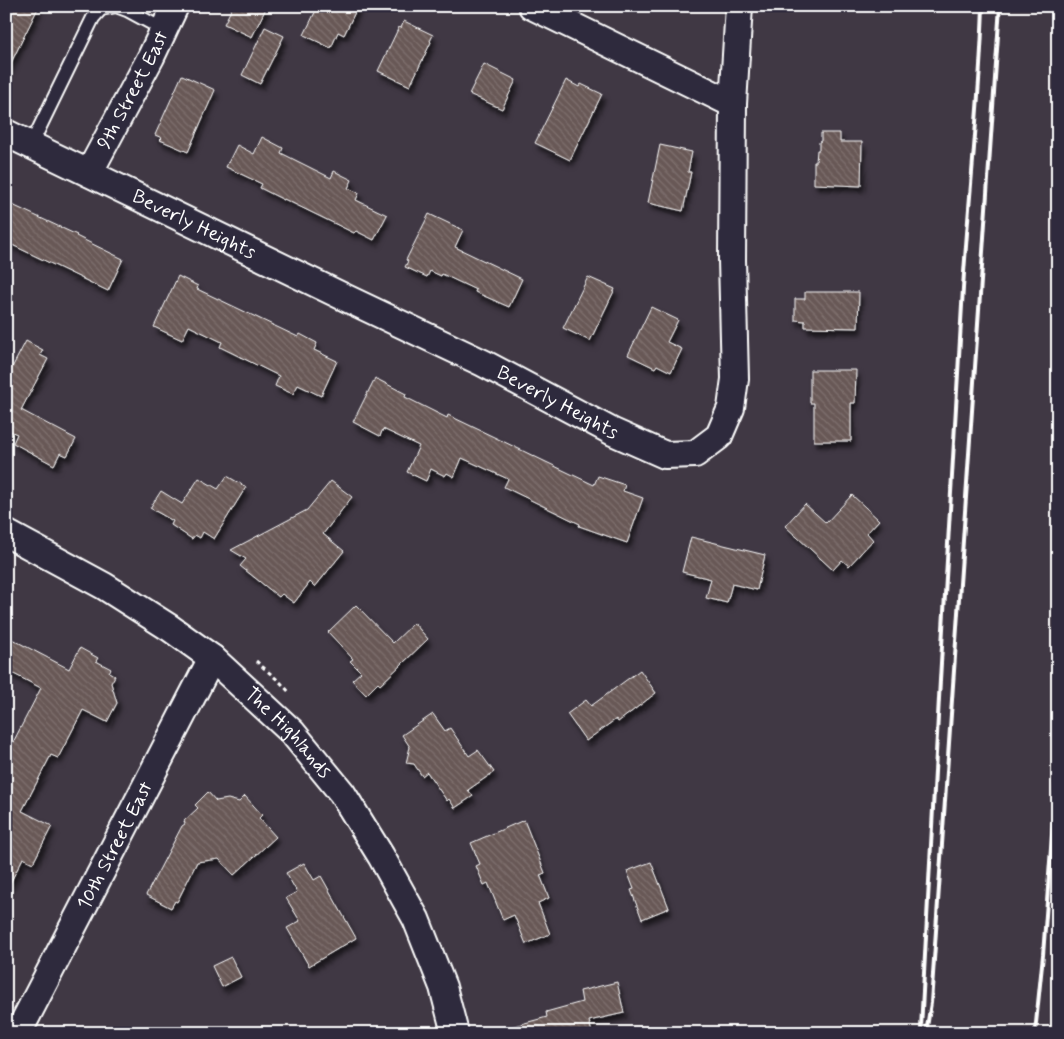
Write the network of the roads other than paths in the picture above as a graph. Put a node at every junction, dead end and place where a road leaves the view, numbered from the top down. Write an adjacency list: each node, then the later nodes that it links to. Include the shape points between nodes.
1 (175, 6): 4 (street, 9th Street East)
2 (532, 6): 5 (street)
3 (739, 6): 5 (street, Beverly Heights)
4 (164, 30): 7 (lane, via 116,6 101,9 93,18); 8 (street, 9th Street East)
5 (733, 104): 8 (street, Beverly Heights, via 735,378 731,408 719,436 695,454 665,455 613,432 483,363)
6 (6, 133): 7 (street, Beverly Heights)
7 (31, 145): 8 (street, Beverly Heights)
8 (89, 174)
9 (6, 533): 10 (street, The Highlands, via 104,586)
10 (212, 658): 11 (street, 10th Street East); 12 (street, The Highlands, via 292,732 342,792 416,919 443,987)
11 (18, 1033)
12 (455, 1033)

